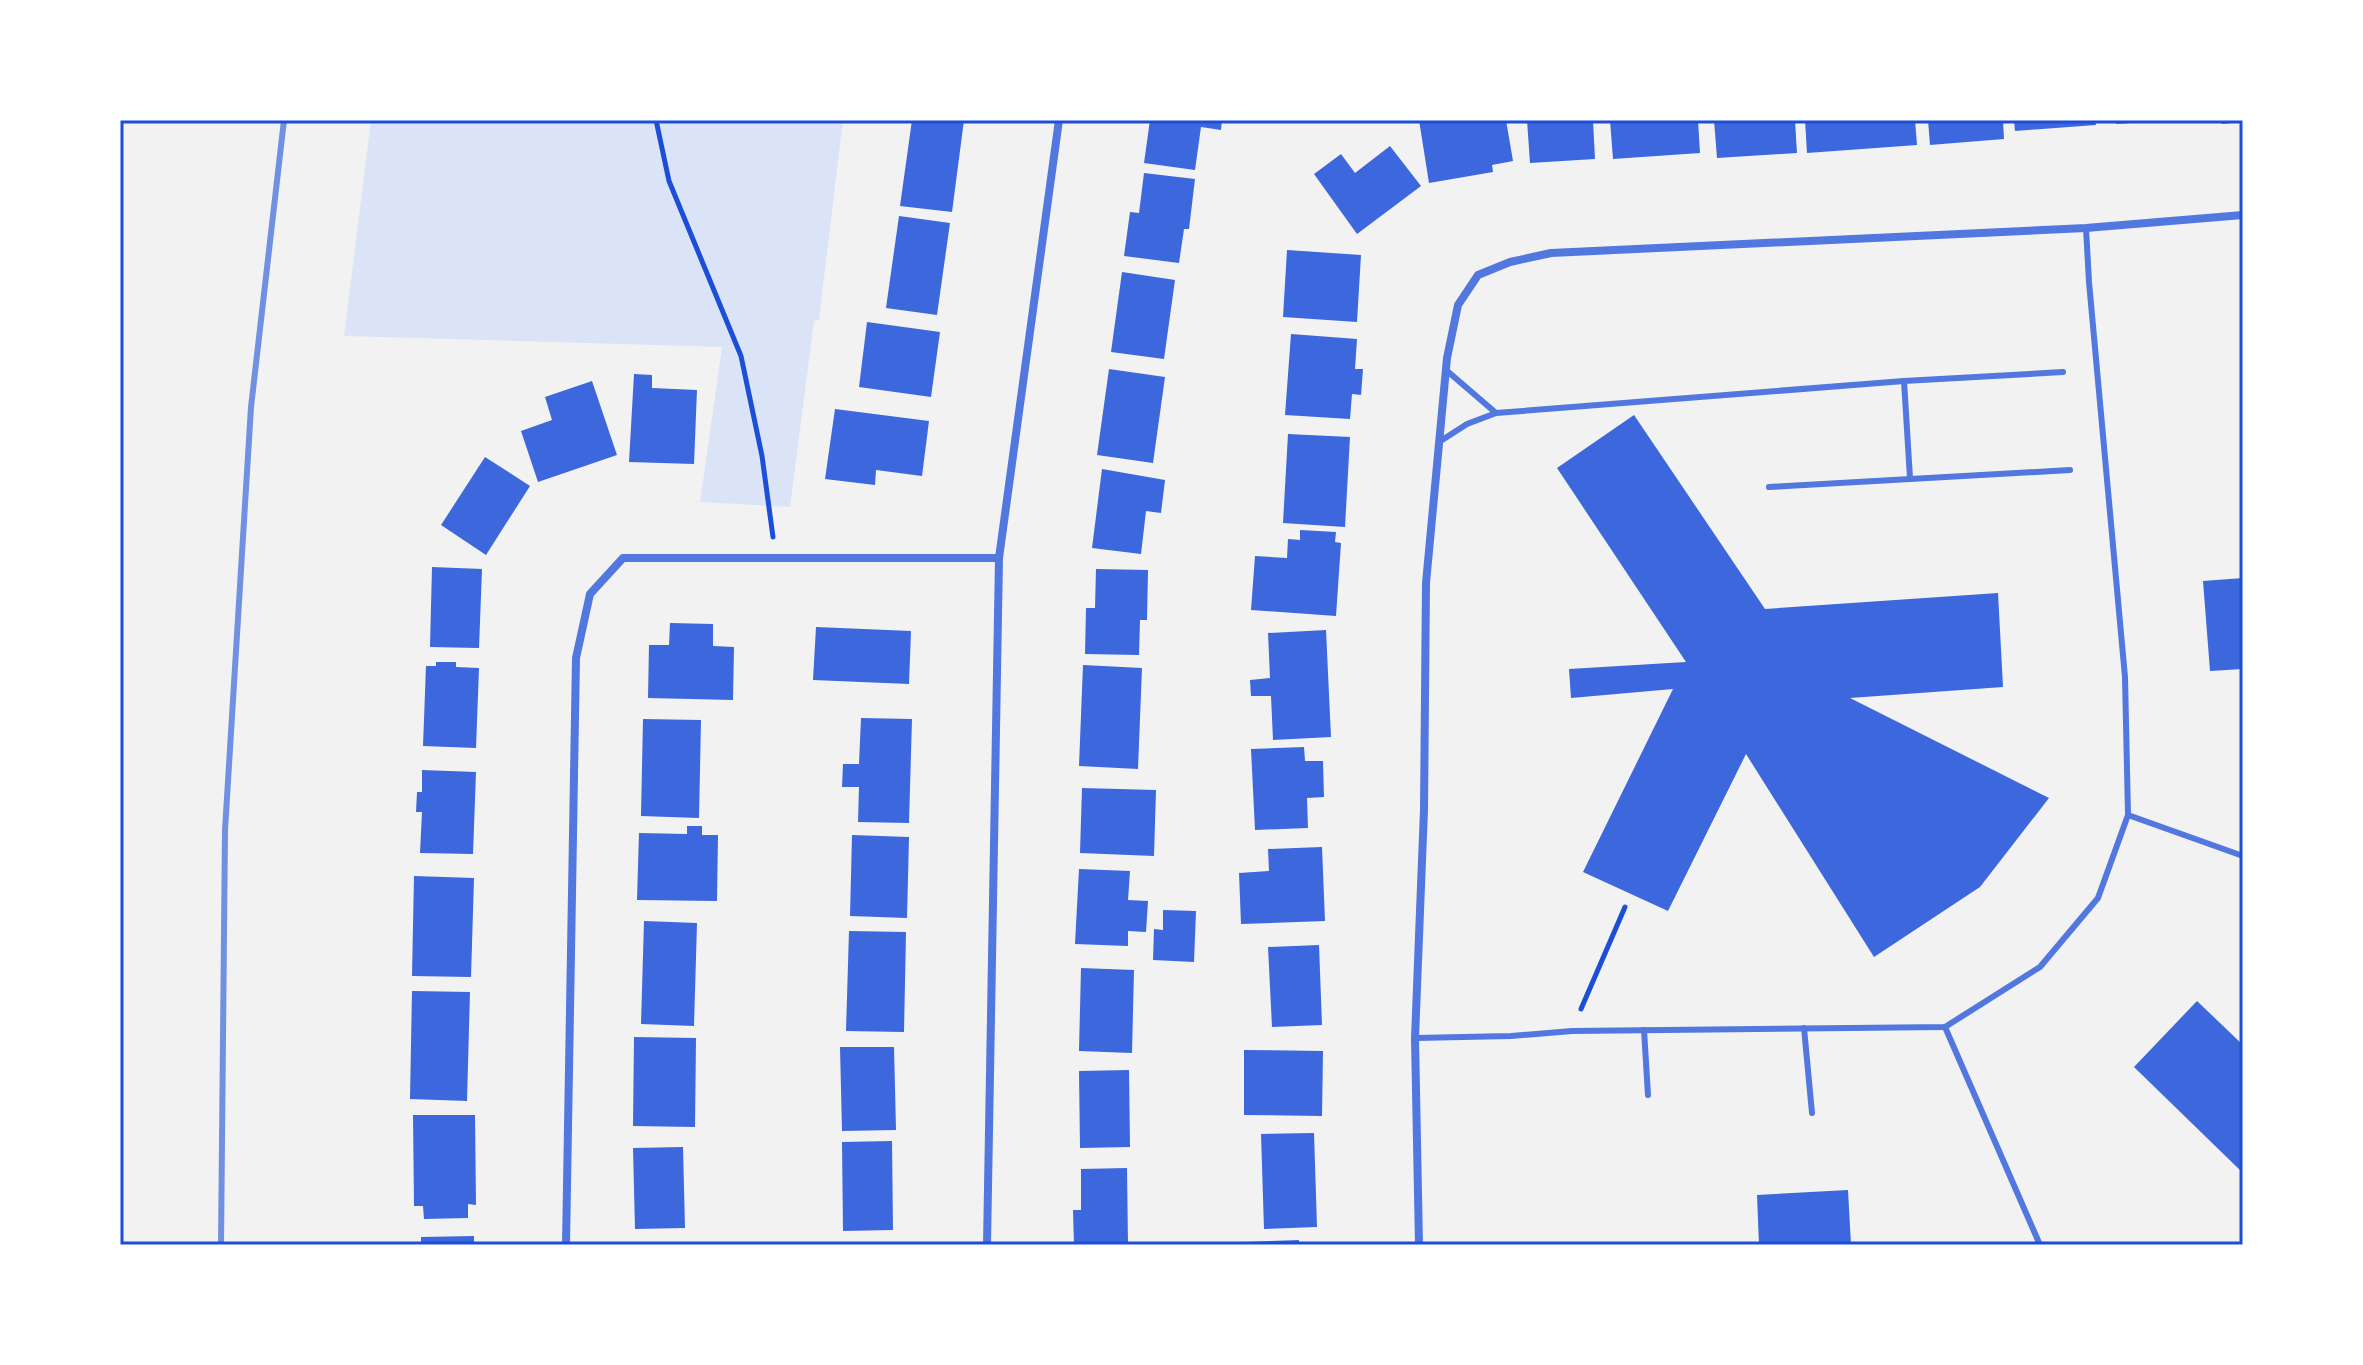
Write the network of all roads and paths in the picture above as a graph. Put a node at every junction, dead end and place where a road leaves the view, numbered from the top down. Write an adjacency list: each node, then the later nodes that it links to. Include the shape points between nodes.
1 (656, 120): 13 (path, via 669,181 741,356)
2 (1059, 120): 14 (street)
3 (2243, 215): 4 (street)
4 (2086, 228): 5 (street, via 1551,253 1510,262 1478,275 1458,305); 15 (lane, via 2125,677)
5 (1446, 370): 8 (lane); 9 (street)
6 (2063, 372): 7 (lane)
7 (1904, 381): 8 (lane); 11 (lane)
8 (1496, 413): 9 (lane)
9 (1439, 442): 22 (street, via 1426,583)
10 (2070, 470): 11 (lane)
11 (1910, 478): 12 (lane)
12 (1769, 487)
13 (776, 558): 14 (street); 25 (street, via 623,558 590,594 576,658)
14 (999, 558): 26 (street)
15 (2128, 815): 16 (lane); 18 (lane, via 2098,898 2040,967)
16 (2243, 856)
17 (1625, 907): 21 (path)
18 (1945, 1027): 19 (lane); 28 (lane)
19 (1804, 1028): 20 (lane); 24 (lane)
20 (1644, 1030): 21 (lane); 23 (lane)
21 (1572, 1031): 22 (lane)
22 (1415, 1038): 27 (street)
23 (1648, 1095)
24 (1812, 1113)
25 (566, 1245)
26 (987, 1245)
27 (1419, 1245)
28 (2040, 1245)

